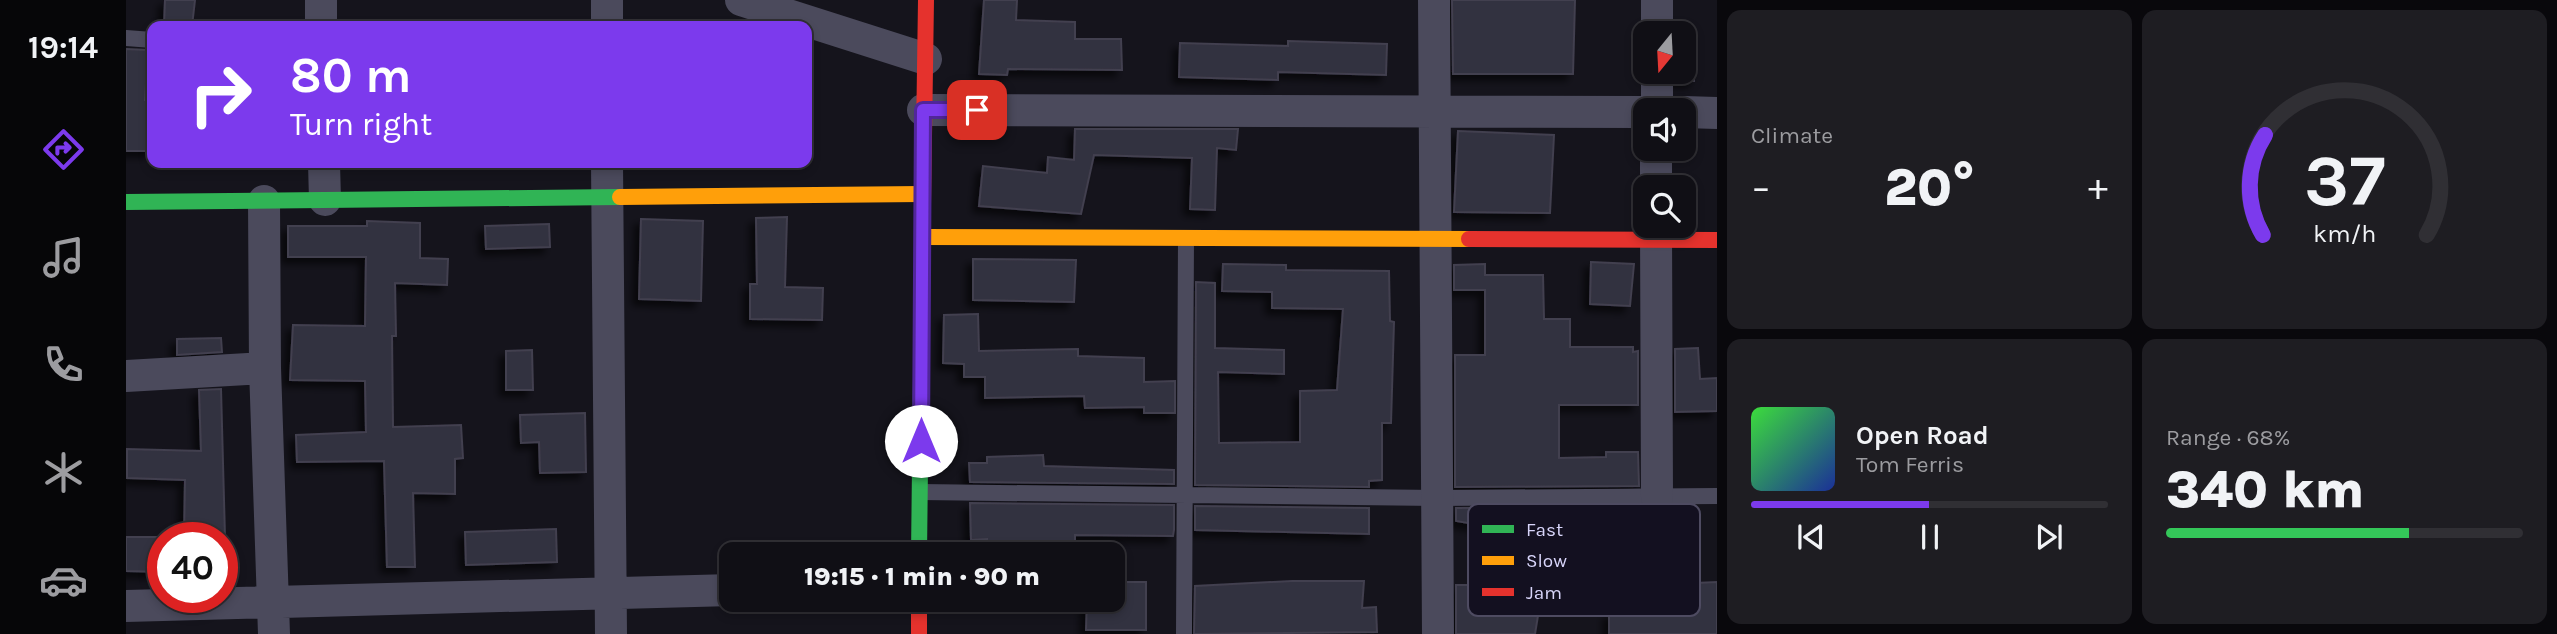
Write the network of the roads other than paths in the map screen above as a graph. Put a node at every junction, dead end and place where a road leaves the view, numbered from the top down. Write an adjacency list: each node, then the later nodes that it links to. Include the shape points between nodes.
1 (321, 0): 7 (street)
2 (607, 0): 8 (street)
3 (741, 0): 9 (street)
4 (926, 0): 14 (street)
5 (1434, 0): 16 (street)
6 (1657, 0): 10 (street)
7 (321, 21)
8 (607, 21)
9 (807, 21)
10 (1657, 21)
11 (812, 23): 14 (street)
12 (126, 38): 13 (lane)
13 (147, 40)
14 (926, 59): 15 (street)
15 (923, 110): 16 (street); 22 (street)
16 (1435, 112): 17 (street); 32 (street)
17 (1633, 112)
18 (1696, 112): 19 (street)
19 (1717, 113)
20 (324, 168): 24 (street)
21 (607, 168): 23 (street)
22 (922, 194): 23 (street); 28 (street)
23 (607, 197): 24 (street); 43 (street)
24 (325, 200): 25 (street)
25 (264, 201): 26 (street); 34 (street)
26 (126, 202)
27 (1633, 234): 32 (street)
28 (922, 237): 31 (street); 36 (street)
29 (1656, 238): 39 (street)
30 (1696, 238): 33 (street)
31 (1186, 239): 32 (street); 38 (lane)
32 (1435, 240): 40 (street)
33 (1717, 240)
34 (265, 368): 35 (street); 44 (street)
35 (126, 376)
36 (920, 492): 38 (lane); 41 (street)
37 (1717, 496): 39 (lane)
38 (1184, 497): 40 (lane); 50 (lane)
39 (1657, 497): 40 (lane)
40 (1437, 498): 51 (street)
41 (919, 542)
42 (719, 590): 43 (street)
43 (609, 593): 44 (street); 48 (street)
44 (273, 602): 45 (street); 47 (street)
45 (126, 606)
46 (919, 612): 49 (street)
47 (274, 634)
48 (611, 634)
49 (919, 634)
50 (1184, 634)
51 (1438, 634)

